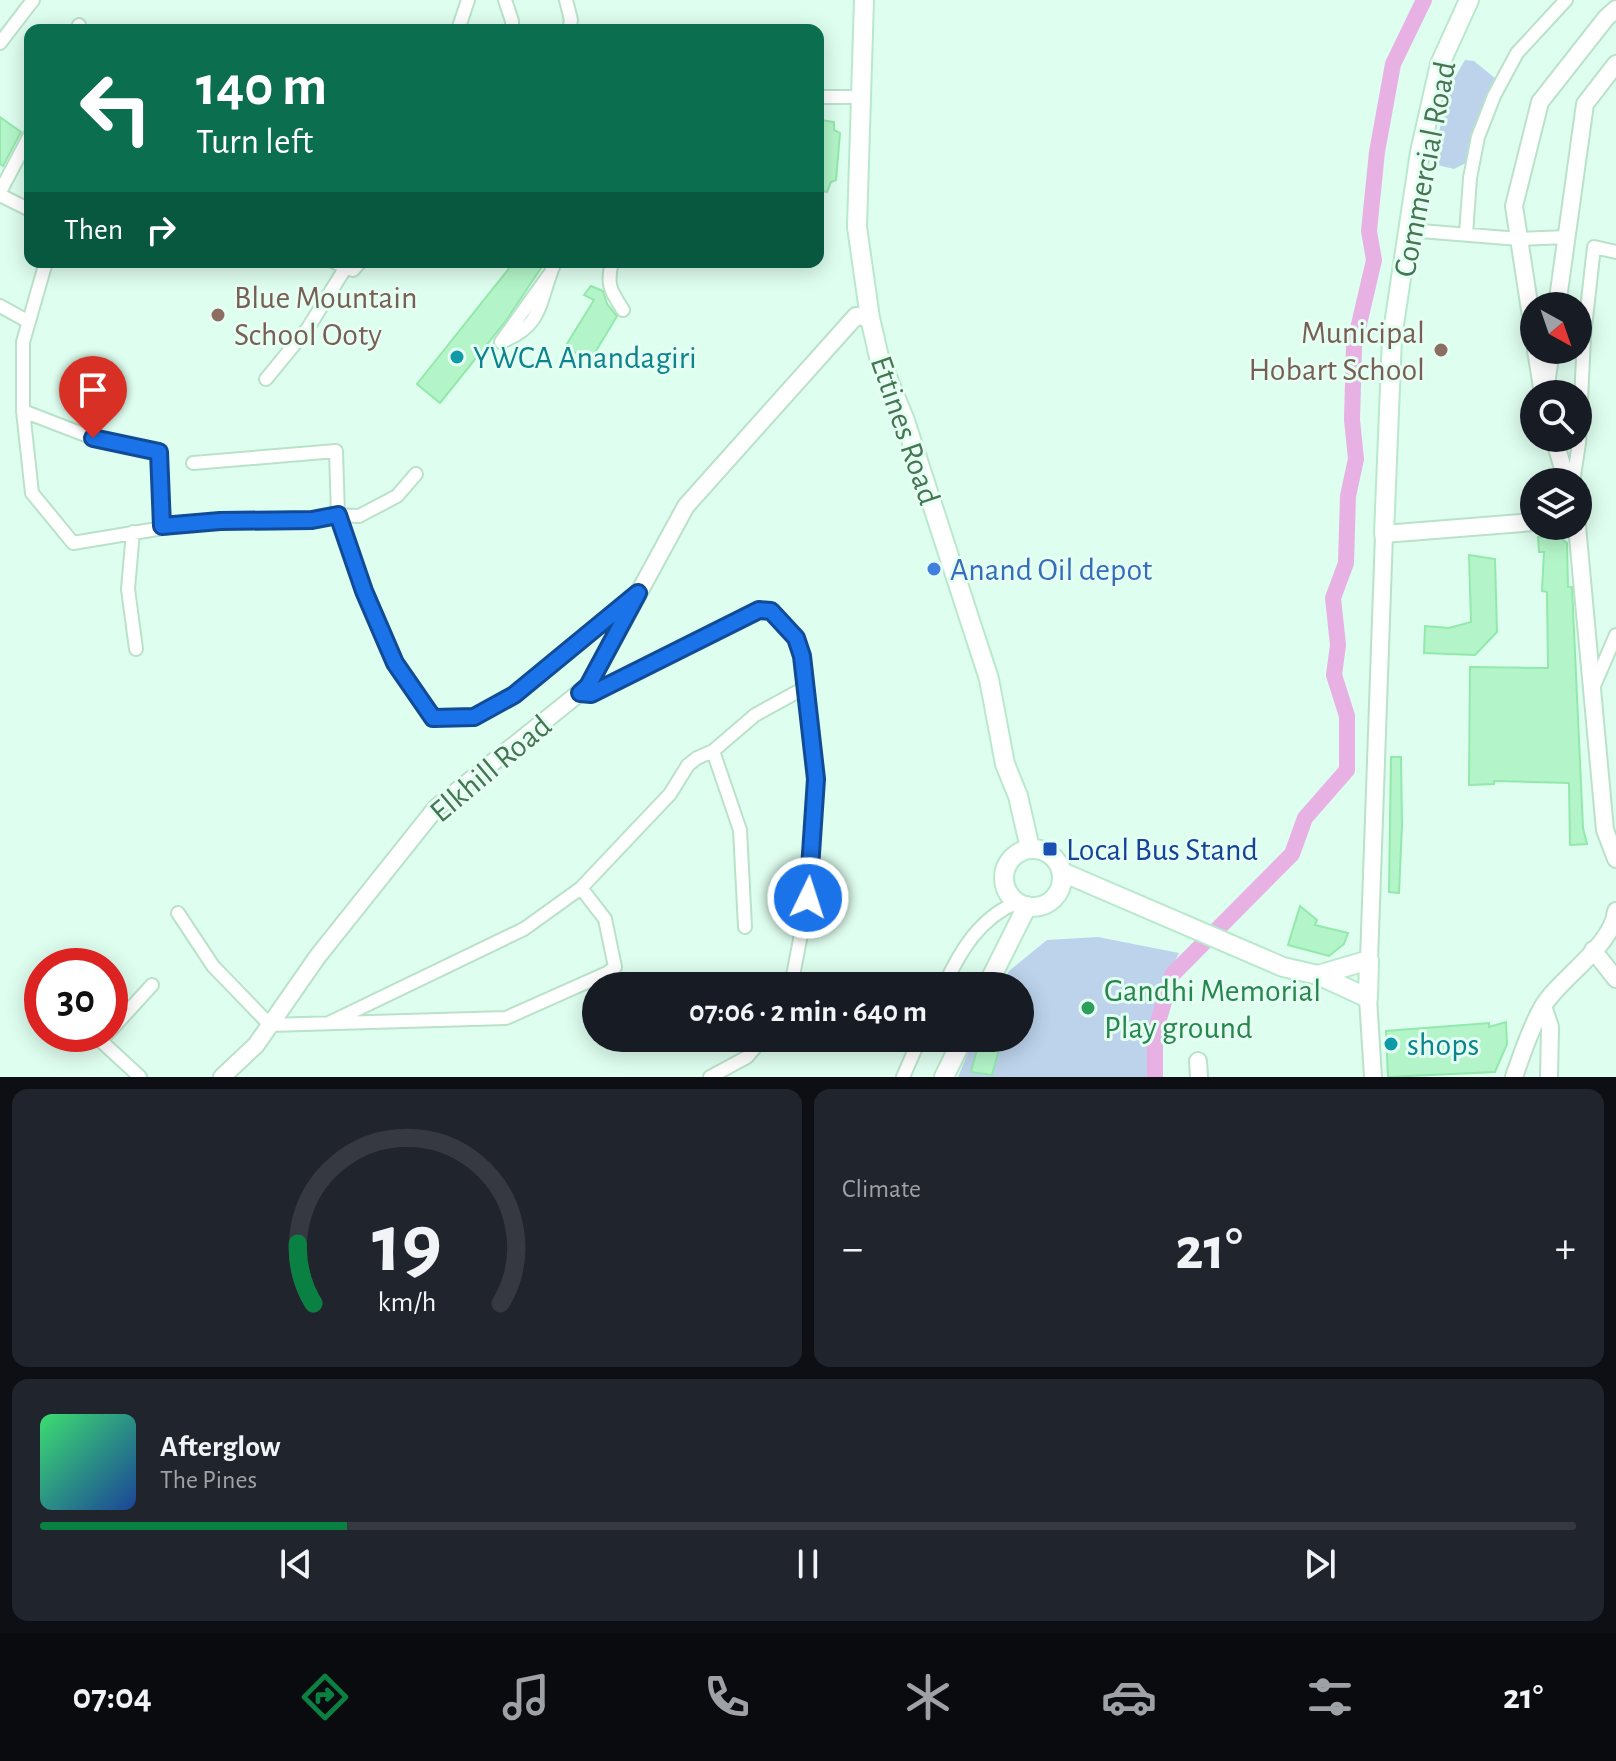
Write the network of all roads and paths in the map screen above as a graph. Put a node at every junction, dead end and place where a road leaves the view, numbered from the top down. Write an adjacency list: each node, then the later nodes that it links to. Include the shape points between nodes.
1 (33, 0): 12 (street)
2 (468, 0): 9 (street)
3 (505, 0): 10 (street)
4 (566, 0): 11 (street)
5 (864, 0): 15 (main road, Ettines Road)
6 (1469, 0): 19 (main road, Commercial Road, via 1440,64)
7 (1566, 0): 20 (street, via 1517,53 1494,96 1478,137)
8 (1611, 7): 22 (street, via 1540,102 1514,206)
9 (460, 24)
10 (512, 24)
11 (570, 24)
12 (0, 43)
13 (1616, 64): 21 (street, via 1585,104)
14 (824, 97): 15 (street)
15 (861, 97): 33 (main road, Ettines Road, via 857,227)
16 (24, 147): 17 (street)
17 (0, 193): 18 (street)
18 (24, 207)
19 (1408, 230): 20 (street); 44 (main road, Commercial Road, via 1392,338)
20 (1466, 234): 22 (street)
21 (1567, 237): 22 (street); 30 (street)
22 (1519, 239): 29 (street)
23 (1616, 252): 38 (street, via 1594,247)
24 (44, 268): 34 (street)
25 (338, 268): 35 (street, via 308,328)
26 (552, 268): 28 (street)
27 (610, 268): 32 (street, via 611,290)
28 (549, 275): 28 (street, via 531,325 501,342)
29 (1527, 292)
30 (1559, 292)
31 (0, 306): 34 (street)
32 (623, 310)
33 (870, 318): 46 (street, Elkhill Road, via 856,316 686,506); 53 (main road, Ettines Road, via 989,679 1005,764)
34 (29, 322): 36 (street, via 23,342)
35 (266, 379)
36 (23, 411): 42 (street, via 93,438 159,452); 43 (street, via 32,493 73,543)
37 (193, 463): 40 (street, via 336,451)
38 (1575, 468)
39 (416, 474): 40 (street, via 397,496 359,516)
40 (338, 515): 42 (street); 46 (street, via 395,663 433,718 474,717 514,695)
41 (1520, 523): 44 (street)
42 (162, 526): 43 (street)
43 (133, 532): 48 (street, via 128,589)
44 (1384, 534): 62 (street)
45 (1578, 540): 50 (street)
46 (638, 593): 51 (street, Elkhill Road)
47 (1616, 635): 50 (street)
48 (136, 649)
49 (806, 687): 51 (street, via 796,638 771,611 759,610 591,694); 52 (street, via 755,715); 63 (street, via 816,779 808,898)
50 (1593, 688): 54 (street, via 1605,830)
51 (580, 693): 73 (street, Elkhill Road, via 436,808)
52 (713, 751): 56 (street, via 688,765 670,794); 60 (street, via 740,830)
53 (1030, 848): 55 (main road, via 1047,852); 57 (main road, via 1014,856 1004,871 1006,889)
54 (1616, 859)
55 (1062, 872): 57 (main road, via 1054,899 1037,907); 66 (main road, via 1283,967)
56 (581, 888): 72 (street, via 524,929); 72 (street, via 605,919 615,967 607,973 506,1018)
57 (1022, 904): 64 (street, via 981,924); 65 (main road)
58 (1616, 911): 61 (street, via 1615,921)
59 (178, 913): 73 (street, via 213,966)
60 (745, 927)
61 (1593, 950): 67 (street); 70 (street)
62 (1369, 960): 66 (main road); 69 (main road)
63 (794, 972)
64 (952, 972)
65 (993, 972)
66 (1318, 975): 69 (main road)
67 (1616, 979)
68 (152, 985): 71 (street)
69 (1368, 998): 83 (street)
70 (1543, 1006): 84 (street); 85 (street, via 1550,1027)
71 (128, 1012)
72 (329, 1023): 73 (street)
73 (270, 1025): 79 (street, Elkhill Road)
74 (113, 1052): 78 (street)
75 (751, 1052): 80 (street)
76 (914, 1052): 81 (street)
77 (956, 1052): 82 (main road)
78 (140, 1077)
79 (222, 1077)
80 (710, 1077)
81 (903, 1077)
82 (944, 1077)
83 (1373, 1077)
84 (1514, 1077)
85 (1549, 1077)

